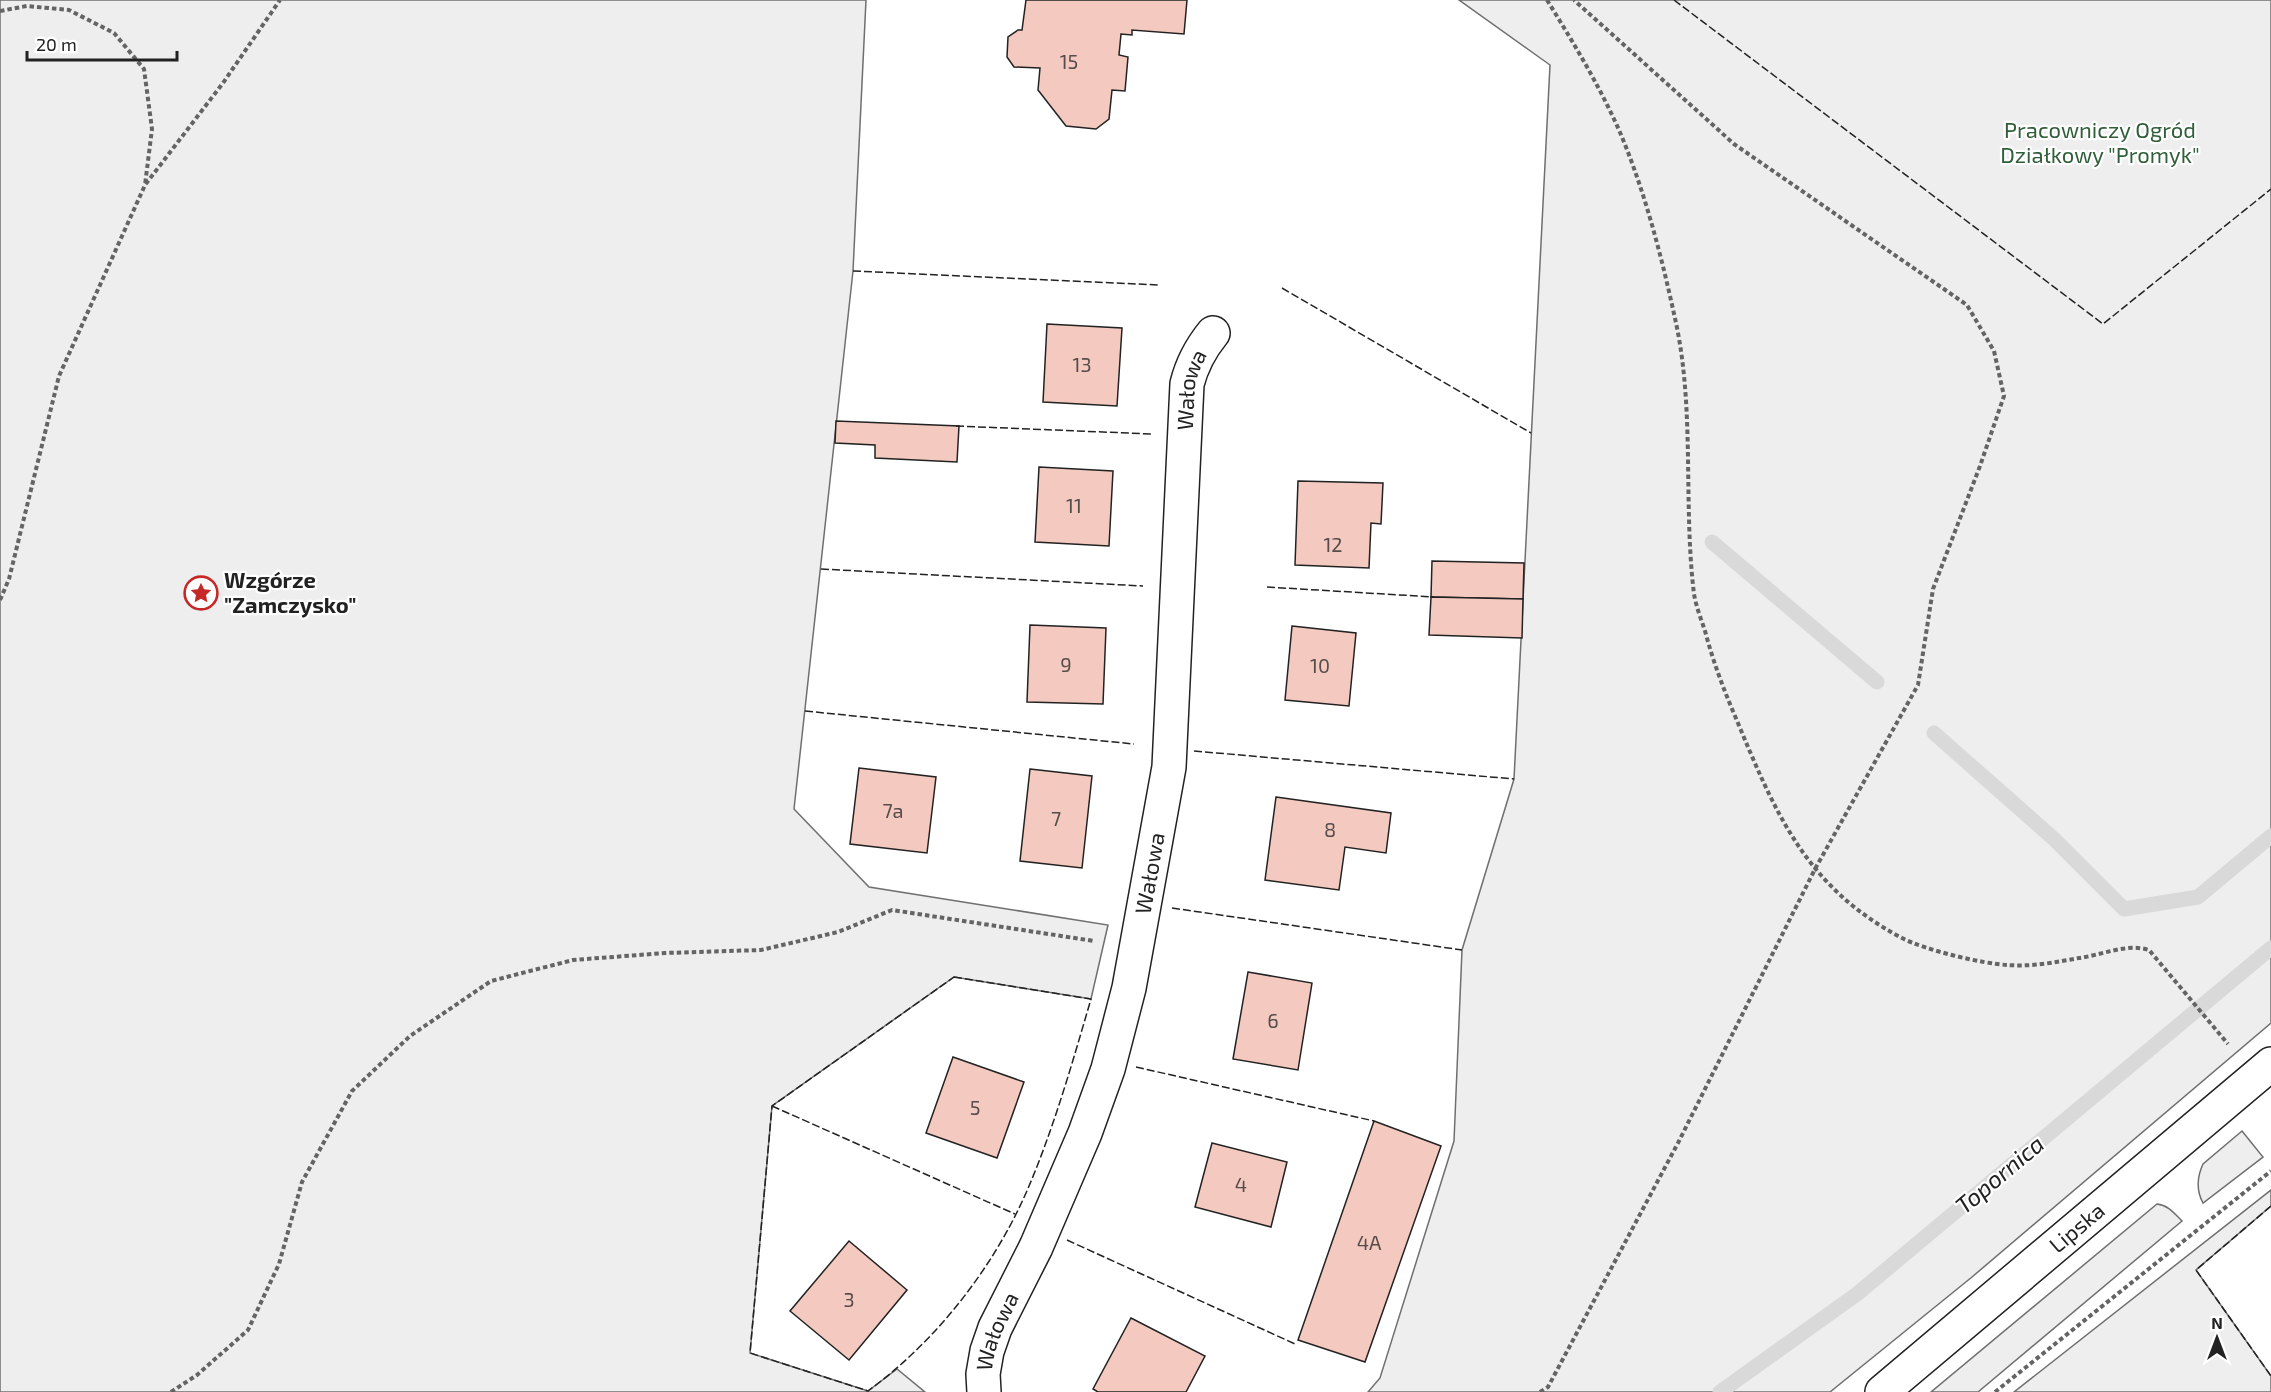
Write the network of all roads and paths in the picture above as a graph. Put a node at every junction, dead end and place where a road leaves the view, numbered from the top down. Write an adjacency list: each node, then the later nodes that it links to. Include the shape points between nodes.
1 (280, 0): 5 (path, via 224,83)
2 (1547, 0): 8 (path, via 1582,57 1619,131 1649,215 1684,370 1688,522 1695,597 1717,673 1785,826)
3 (1574, 0): 8 (path, via 1734,144 1967,306 1994,351 2004,396 1933,589 1918,685)
4 (0, 11): 5 (path, via 27,6 69,10 114,33 144,69 152,129)
5 (145, 185): 7 (path, via 59,376 9,579)
6 (1213, 333): 14 (street, Wałowa, via 1198,352 1187,384 1169,767 1130,988 1085,1133 991,1340 983,1374)
7 (0, 600)
8 (1815, 869): 10 (path, via 1835,892 1904,940 1957,956 2008,965 2082,958 2137,946 2149,950); 15 (path, via 1678,1143 1548,1387)
9 (1099, 942): 13 (path, via 892,910 838,932 761,950 573,960 491,981 410,1036 352,1091 302,1182 279,1264 248,1330 197,1375)
10 (2228, 1043)
11 (2271, 1064): 16 (street, Lipska)
12 (2271, 1172): 17 (path)
13 (171, 1392)
14 (984, 1392)
15 (1540, 1392)
16 (1882, 1392)
17 (1995, 1392)

